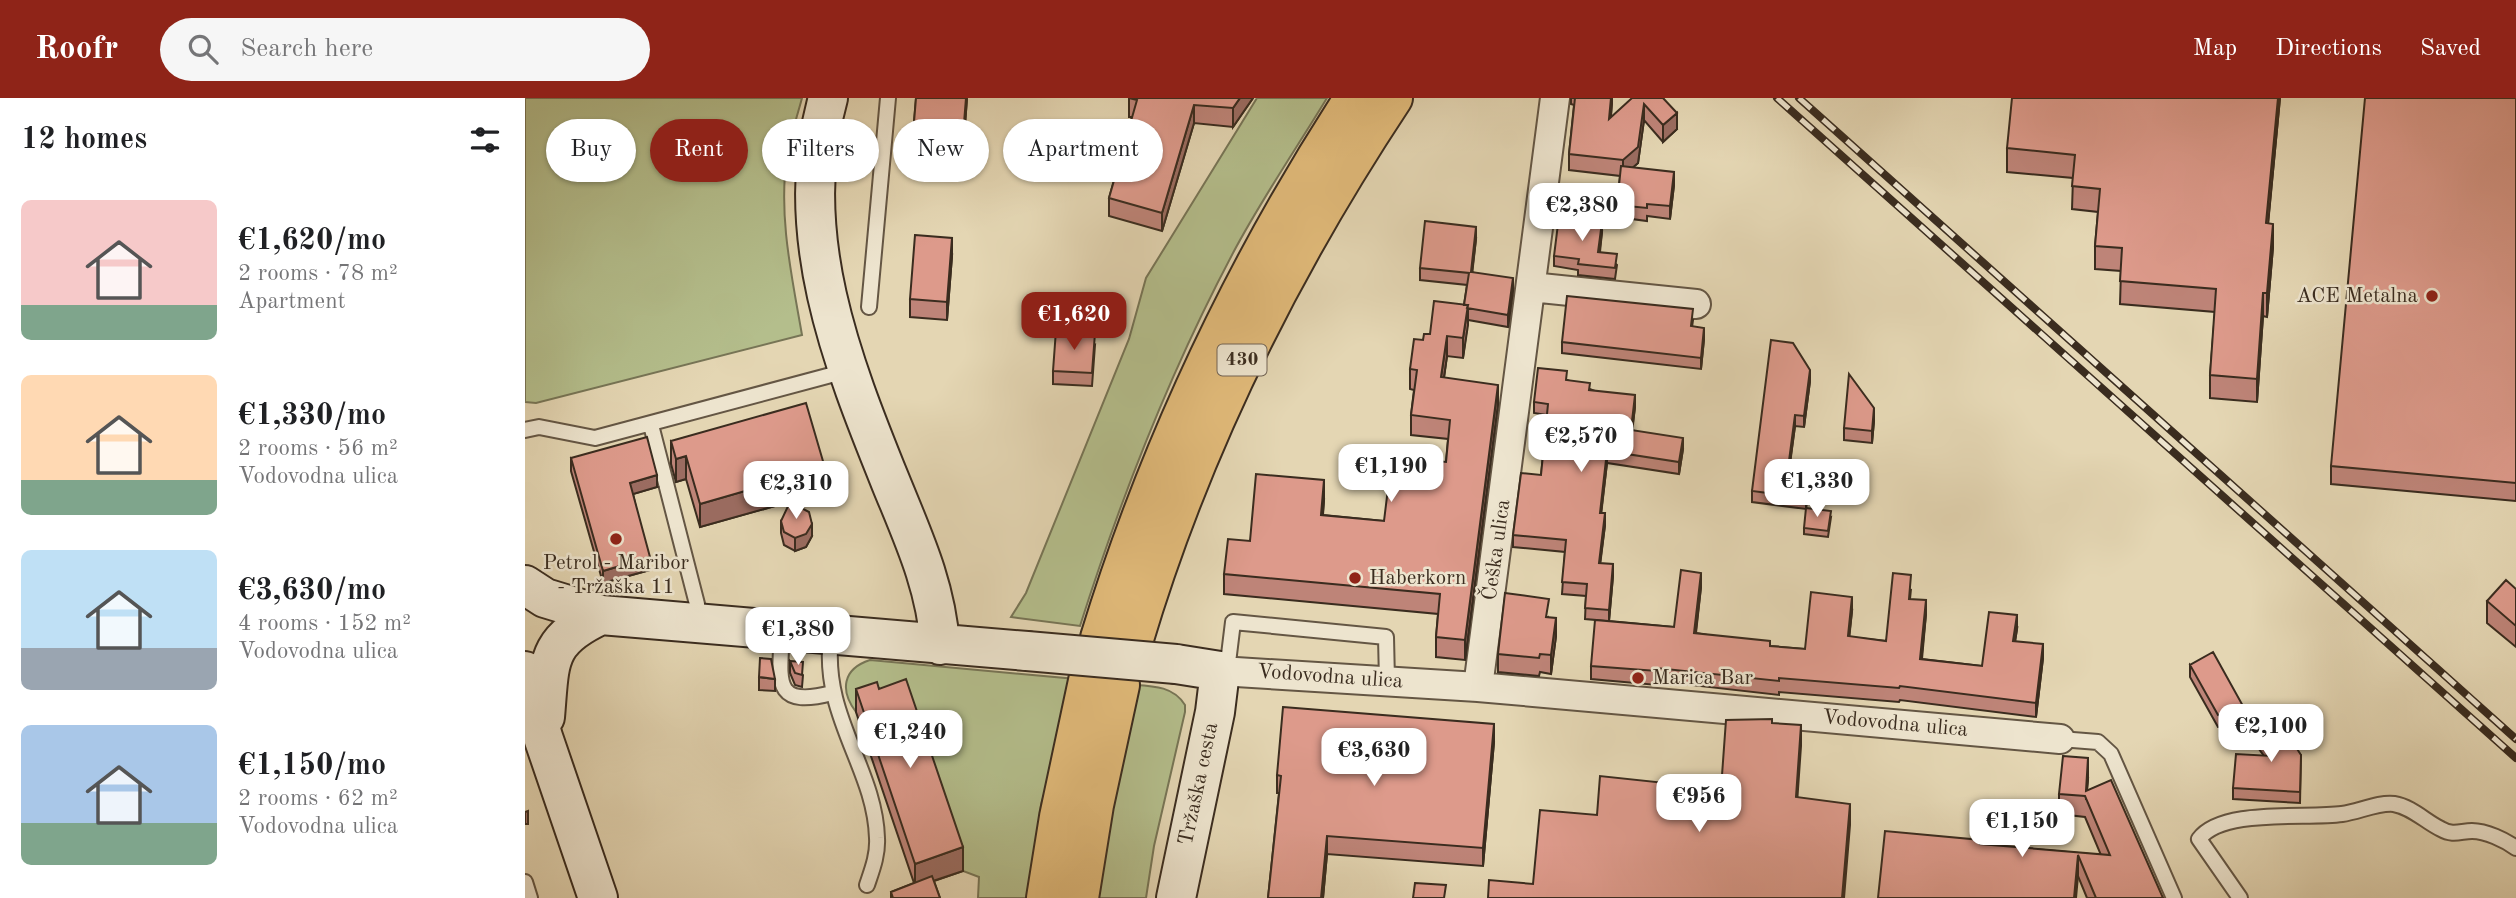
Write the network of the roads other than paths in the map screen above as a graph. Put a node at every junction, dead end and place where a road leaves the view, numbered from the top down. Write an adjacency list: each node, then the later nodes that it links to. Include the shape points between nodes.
1 (828, 98): 9 (street, via 817,167 816,216 826,298)
2 (888, 98): 8 (lane)
3 (1354, 98): 4 (highway, 430, via 1210,349 1159,467 1117,640 1241,362 1332,194)
4 (1393, 98)
5 (1555, 98): 6 (street, Češka ulica)
6 (1531, 287): 7 (street); 21 (street, Češka ulica)
7 (1696, 304)
8 (869, 307)
9 (846, 371): 10 (lane); 17 (street, via 920,554 937,607)
10 (651, 425): 11 (lane, via 595,438 539,427); 14 (lane, via 697,604)
11 (525, 430)
12 (525, 585): 13 (street, Vodovodna ulica, via 545,598)
13 (601, 615): 14 (street, Vodovodna ulica); 23 (street, via 568,632 556,648)
14 (695, 622): 15 (street, Vodovodna ulica)
15 (782, 630): 16 (street, Vodovodna ulica); 22 (lane, via 780,682 785,693 796,699)
16 (831, 635): 17 (street, Vodovodna ulica); 22 (lane)
17 (940, 645): 19 (street, Vodovodna ulica, bridge)
18 (525, 671): 23 (street)
19 (1224, 671): 20 (street, Vodovodna ulica); 20 (lane, via 1233,622 1386,637); 32 (street, Tržaška cesta)
20 (1387, 681): 21 (street, Vodovodna ulica)
21 (1478, 687): 24 (street, Vodovodna ulica)
22 (832, 693): 27 (lane, via 874,816 876,857)
23 (543, 737): 29 (street)
24 (2060, 739): 33 (lane, via 2098,742 2111,754)
25 (2516, 848): 34 (lane, via 2471,831 2442,831 2394,804 2343,814 2232,821 2206,830 2199,839)
26 (525, 882): 28 (lane)
27 (867, 885)
28 (530, 898)
29 (598, 898)
30 (1046, 898): 31 (highway, via 1059,817 1104,683 1094,805)
31 (1079, 898)
32 (1176, 898)
33 (2173, 898)
34 (2240, 898)

